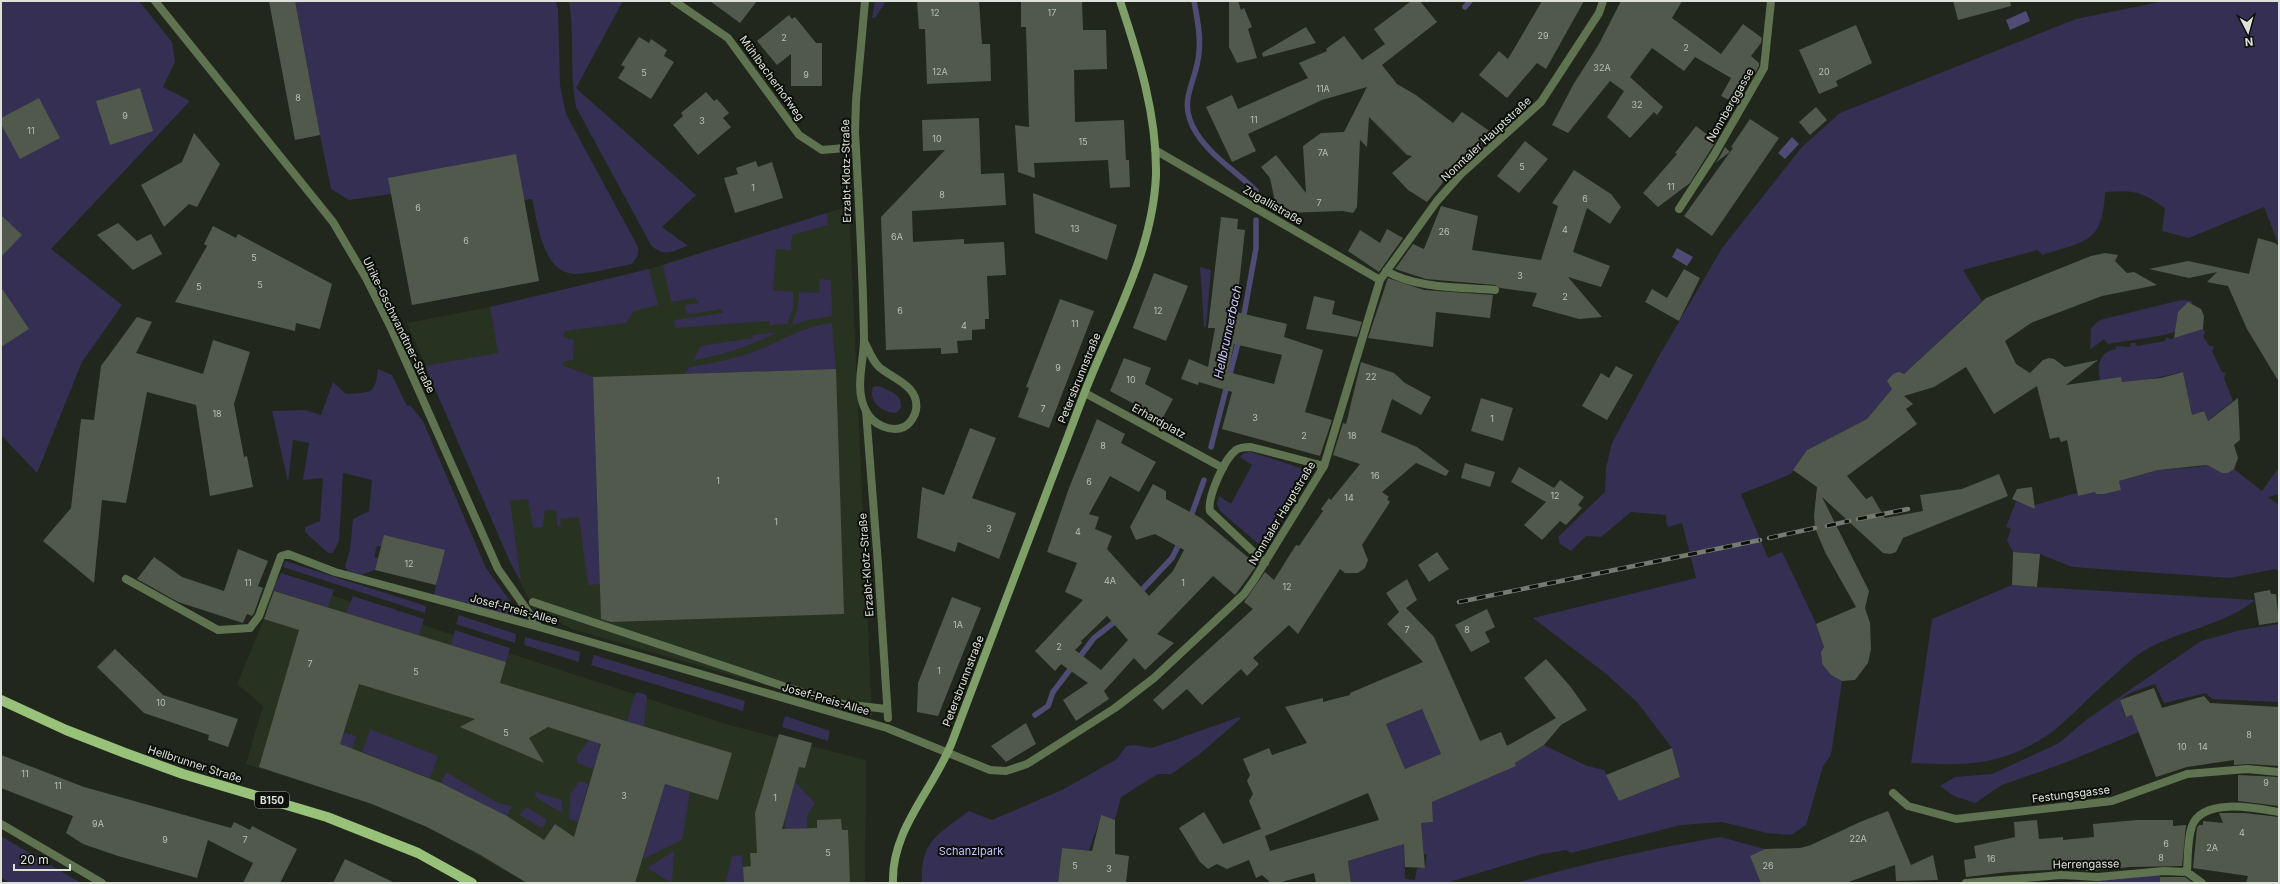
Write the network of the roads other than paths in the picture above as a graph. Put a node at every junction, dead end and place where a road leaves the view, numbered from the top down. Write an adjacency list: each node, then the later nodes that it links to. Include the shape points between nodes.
1 (155, 1): 21 (street, Ulrike-Gschwandtner-Straße, via 333,222 366,278 391,328 498,569)
2 (674, 1): 7 (street, Mühlbacherhofweg, via 728,38 799,135 822,150)
3 (865, 1): 7 (street, Erzabt-Klotz-Straße, via 856,101)
4 (1120, 1): 8 (main road, Petersbrunnstraße, via 1146,84 1154,125)
5 (1603, 1): 10 (street, Nonntaler Hauptstraße, via 1599,13 1541,102 1461,174 1437,201)
6 (1771, 1): 9 (street, Nonnberggasse, via 1764,68 1714,155)
7 (856, 146): 13 (street, Erzabt-Klotz-Straße)
8 (1155, 150): 11 (street, Zugallistraße); 14 (main road, Petersbrunnstraße, via 1156,177 1144,242 1130,284)
9 (1679, 209)
10 (1386, 271): 11 (street, Nonntaler Hauptstraße); 12 (street, via 1402,280)
11 (1380, 280): 16 (street, Nonntaler Hauptstraße)
12 (1495, 290)
13 (864, 341): 15 (street, Erzabt-Klotz-Straße, via 860,386); 15 (street, Erzabt-Klotz-Straße, via 878,366 910,389 916,408 915,416 906,426 898,429 889,429 879,424)
14 (1085, 393): 17 (street, Erhardplatz); 24 (main road, Petersbrunnstraße)
15 (866, 411): 23 (street, Erzabt-Klotz-Straße)
16 (1324, 466): 17 (street, via 1251,447 1234,451); 18 (street, Nonntaler Hauptstraße)
17 (1223, 468): 18 (street, via 1209,501 1210,511)
18 (1265, 563): 24 (street, Nonntaler Hauptstraße, via 1244,594 1154,678 1115,708 1027,764 998,772)
19 (126, 579): 21 (street, Josef-Preis-Allee, via 218,630 250,628 260,616 281,556 288,554 335,572)
20 (533, 602): 23 (street, Josef-Preis-Allee, via 792,689)
21 (538, 627): 24 (street, Josef-Preis-Allee, via 887,728)
22 (1, 700): 31 (main road, Hellbrunner Straße / B150, via 66,730 183,774 327,817 418,853)
23 (887, 714)
24 (948, 753): 32 (main road, via 911,818 895,853)
25 (2279, 772): 26 (street, Festungsgasse, via 2247,770 2187,774 2112,801 1956,819 1908,806)
26 (1893, 793)
27 (2279, 812): 29 (street, via 2255,807 2232,807 2204,812 2191,827)
28 (1, 824): 30 (street)
29 (2187, 872): 33 (street, Herrengasse, via 2164,871 2098,877 2061,875); 34 (street)
30 (102, 883)
31 (472, 883)
32 (893, 883)
33 (1966, 883)
34 (2202, 883)

